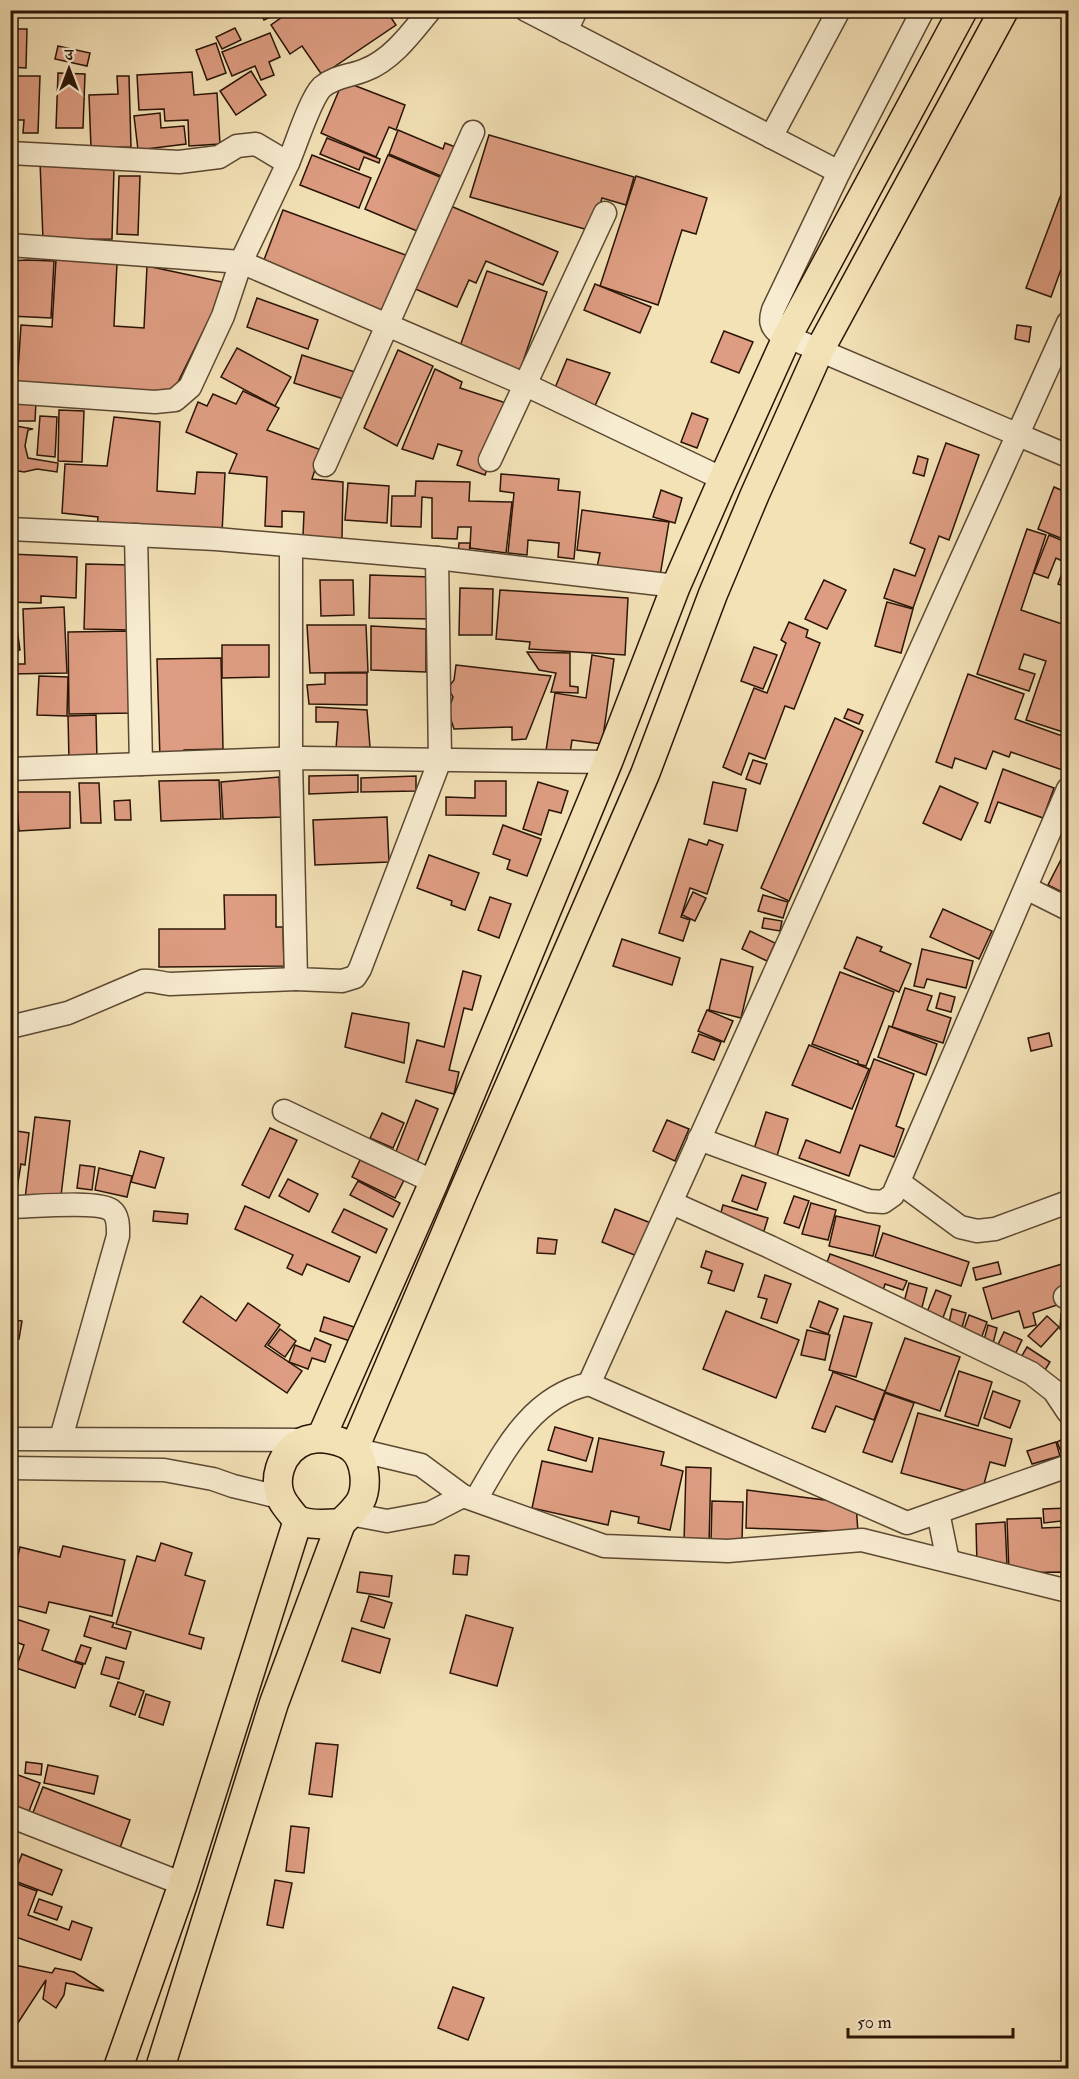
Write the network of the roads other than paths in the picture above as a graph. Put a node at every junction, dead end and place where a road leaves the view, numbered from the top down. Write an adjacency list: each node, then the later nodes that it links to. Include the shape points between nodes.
1 (430, 10): 12 (street, via 384,59 366,70 334,79 322,88)
2 (526, 10): 8 (street)
3 (576, 10): 8 (street)
4 (839, 10): 10 (street)
5 (923, 10): 13 (street)
6 (963, 10): 19 (main road)
7 (1004, 10): 20 (main road)
8 (566, 31): 10 (street)
9 (473, 132): 18 (street)
10 (771, 137): 13 (street)
11 (10, 153): 12 (street, via 179,162 219,157 237,146 256,144)
12 (288, 164): 16 (street)
13 (839, 172): 19 (street, via 773,310 773,329)
14 (604, 213): 21 (street)
15 (10, 245): 16 (street)
16 (241, 262): 18 (street); 22 (street, via 223,316 190,387 175,400)
17 (1068, 323): 23 (street)
18 (386, 325): 21 (street); 26 (street)
19 (787, 337): 20 (street); 27 (main road)
20 (819, 351): 23 (street); 55 (main road, via 713,594 645,774)
21 (524, 384): 25 (street); 27 (street)
22 (10, 392)
23 (1018, 435): 24 (street); 44 (street)
24 (1068, 456)
25 (490, 460)
26 (325, 465)
27 (723, 478): 32 (main road)
28 (10, 529): 29 (street)
29 (136, 535): 30 (street); 36 (street)
30 (291, 546): 31 (street); 33 (street)
31 (437, 558): 32 (street); 34 (street)
32 (676, 586): 35 (main road)
33 (291, 759): 34 (street); 36 (street); 41 (street)
34 (440, 760): 35 (street); 41 (street, via 355,977 342,981)
35 (608, 762): 45 (main road)
36 (141, 764): 37 (street)
37 (10, 769)
38 (1068, 789): 39 (street)
39 (1026, 888): 40 (street); 46 (street)
40 (1068, 909)
41 (296, 979): 42 (street, via 170,984 142,981 68,1013)
42 (10, 1027)
43 (284, 1111): 45 (street)
44 (699, 1139): 46 (street, via 869,1201 883,1202 893,1195); 47 (street)
45 (434, 1182): 54 (main road)
46 (899, 1182): 48 (street, via 960,1227 977,1231 995,1229)
47 (675, 1196): 50 (street); 51 (street, via 770,1247 1031,1373 1054,1391)
48 (1068, 1202)
49 (10, 1208): 52 (street, via 95,1205 111,1210 118,1220 118,1236)
50 (589, 1384): 59 (street, via 555,1397 538,1410); 63 (street)
51 (1068, 1412)
52 (61, 1438): 53 (street); 54 (street)
53 (10, 1439)
54 (313, 1439): 55 (main road, via 337,1440); 58 (main road, via 293,1448 283,1459)
55 (354, 1449): 59 (street, via 421,1465); 61 (main road, via 364,1473 364,1488 360,1502)
56 (11, 1469): 58 (street, via 164,1470)
57 (1067, 1470): 60 (street)
58 (279, 1497): 62 (main road)
59 (470, 1498): 61 (street, via 430,1513 387,1521); 64 (street, via 604,1546 728,1551)
60 (938, 1512): 63 (street); 65 (street)
61 (345, 1518): 62 (main road, via 312,1523); 70 (main road, via 274,1703)
62 (298, 1520): 68 (main road)
63 (907, 1523): 64 (street)
64 (862, 1540): 65 (street)
65 (948, 1561): 66 (street)
66 (1068, 1591)
67 (10, 1816): 68 (street)
68 (183, 1884): 69 (main road)
69 (118, 2068)
70 (160, 2068)

